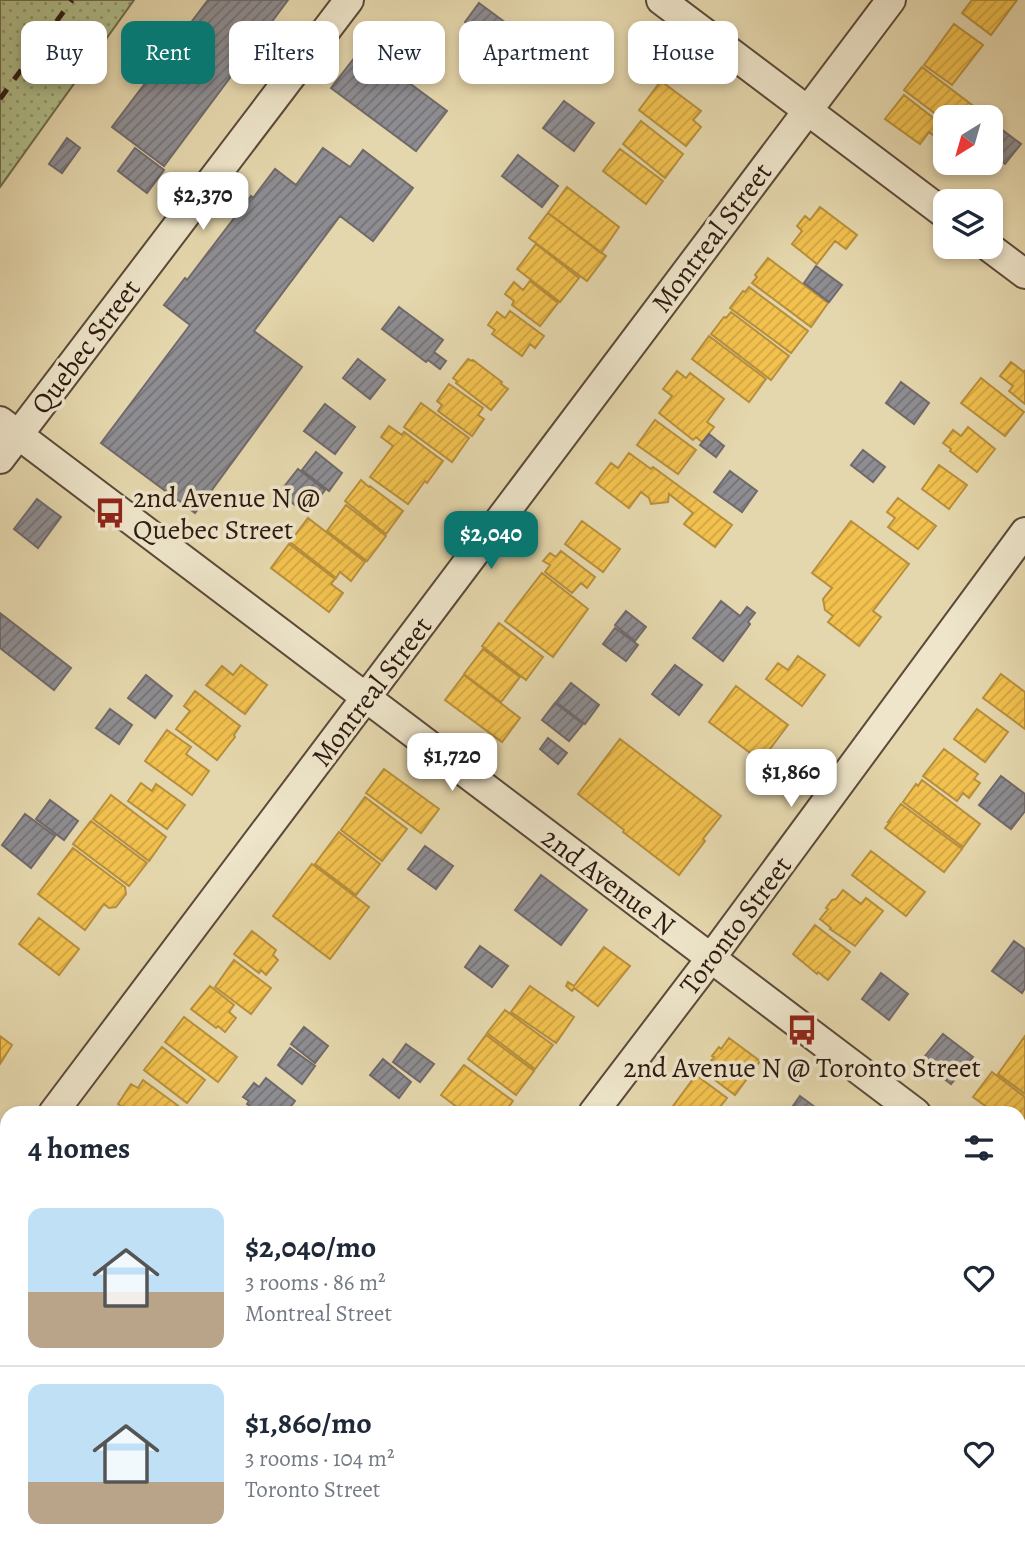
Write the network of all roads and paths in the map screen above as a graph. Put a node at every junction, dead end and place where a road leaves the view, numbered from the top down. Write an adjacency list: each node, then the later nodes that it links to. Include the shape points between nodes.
1 (349, 0): 8 (street, Quebec Street)
2 (661, 0): 4 (street)
3 (891, 0): 4 (street, Montreal Street)
4 (807, 110): 5 (street); 11 (street, Montreal Street)
5 (933, 205)
6 (1003, 258): 7 (street)
7 (1025, 274)
8 (9, 428): 9 (street, Quebec Street); 11 (street, 2nd Avenue N)
9 (0, 459)
10 (1025, 533): 12 (street, Toronto Street)
11 (366, 697): 12 (street, 2nd Avenue N); 13 (street, Montreal Street)
12 (711, 958): 14 (street, Toronto Street); 15 (street, 2nd Avenue N)
13 (58, 1106)
14 (598, 1106)
15 (907, 1106)

